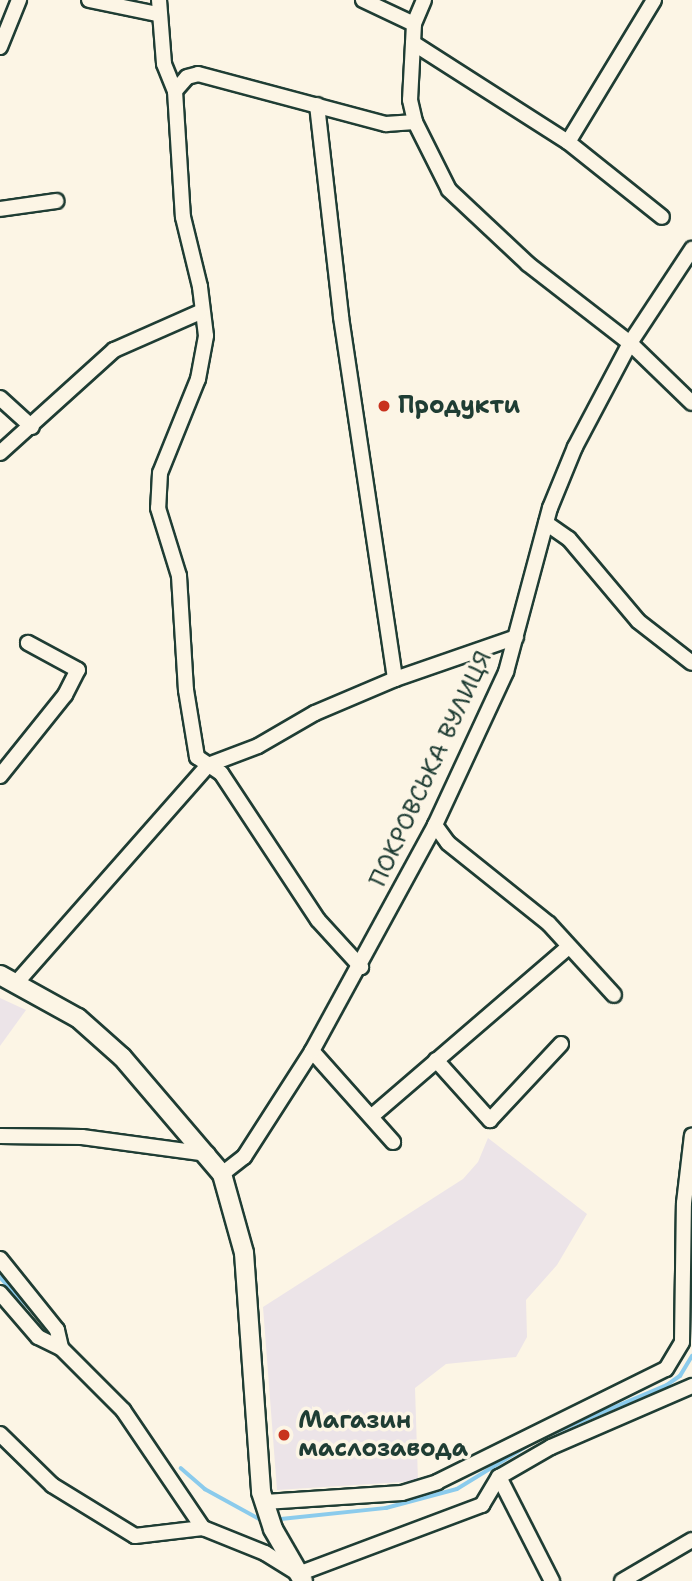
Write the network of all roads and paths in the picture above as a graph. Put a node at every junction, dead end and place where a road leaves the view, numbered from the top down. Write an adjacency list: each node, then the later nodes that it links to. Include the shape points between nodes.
1 (19, 0): 9 (street)
2 (89, 0): 6 (street)
3 (363, 0): 7 (street)
4 (424, 0): 7 (street)
5 (654, 0): 13 (street)
6 (158, 7): 10 (street, via 164,64)
7 (414, 24): 8 (street)
8 (413, 43): 12 (street, via 409,73); 13 (street)
9 (0, 47)
10 (175, 91): 11 (street, via 187,77 198,74); 18 (street, via 183,217 200,287)
11 (317, 106): 12 (street, via 386,124); 28 (street, via 341,317)
12 (415, 122): 19 (street, via 449,190 528,264)
13 (568, 142): 16 (street)
14 (56, 201): 15 (street)
15 (0, 209)
16 (662, 217)
17 (692, 249): 19 (street, ПОКРОВСЬКА ВУЛИЦЯ)
18 (201, 312): 22 (street, via 114,350 79,377); 29 (street, via 206,336 198,379 160,473 158,508 179,576 186,691 197,757)
19 (630, 343): 21 (street); 24 (street, ПОКРОВСЬКА ВУЛИЦЯ, via 575,447)
20 (0, 398): 22 (street)
21 (692, 403)
22 (32, 427): 23 (street)
23 (0, 453)
24 (546, 523): 25 (street, ПОКРОВСЬКА ВУЛИЦЯ); 27 (street, via 569,539 638,621)
25 (516, 637): 28 (street); 31 (street, ПОКРОВСЬКА ВУЛИЦЯ, via 506,672)
26 (28, 643): 30 (street, via 78,670 65,695)
27 (692, 663)
28 (395, 678): 29 (street, via 315,713 258,746)
29 (208, 765): 33 (street, via 242,801 318,920); 35 (street)
30 (0, 776)
31 (435, 825): 32 (street, via 448,843 549,923); 33 (street, ПОКРОВСЬКА ВУЛИЦЯ)
32 (567, 948): 36 (street); 39 (street)
33 (360, 967): 38 (street, ПОКРОВСЬКА ВУЛИЦЯ)
34 (0, 975): 35 (main road)
35 (17, 982): 44 (main road, via 78,1018 122,1057)
36 (614, 995)
37 (561, 1044): 39 (street, via 490,1120)
38 (313, 1051): 40 (street); 45 (street, ПОКРОВСЬКА ВУЛИЦЯ, via 244,1157)
39 (436, 1060): 40 (street)
40 (372, 1116): 43 (street)
41 (692, 1135): 52 (street, via 684,1203 682,1342 666,1369 437,1482 402,1493)
42 (0, 1136): 44 (street, via 82,1136)
43 (393, 1142)
44 (208, 1154): 45 (main road)
45 (222, 1174): 52 (main road, via 244,1254)
46 (0, 1259): 48 (street, via 57,1330)
47 (0, 1293): 48 (street, via 38,1336)
48 (61, 1348): 53 (street, via 123,1410)
49 (692, 1386): 51 (street, via 551,1447)
50 (0, 1434): 53 (street, via 52,1485 135,1536)
51 (499, 1477): 55 (street, via 482,1505); 56 (street)
52 (265, 1502): 55 (main road, via 273,1530)
53 (203, 1528): 55 (street, via 265,1553)
54 (692, 1541): 57 (street)
55 (300, 1577)
56 (552, 1581)
57 (622, 1581)

